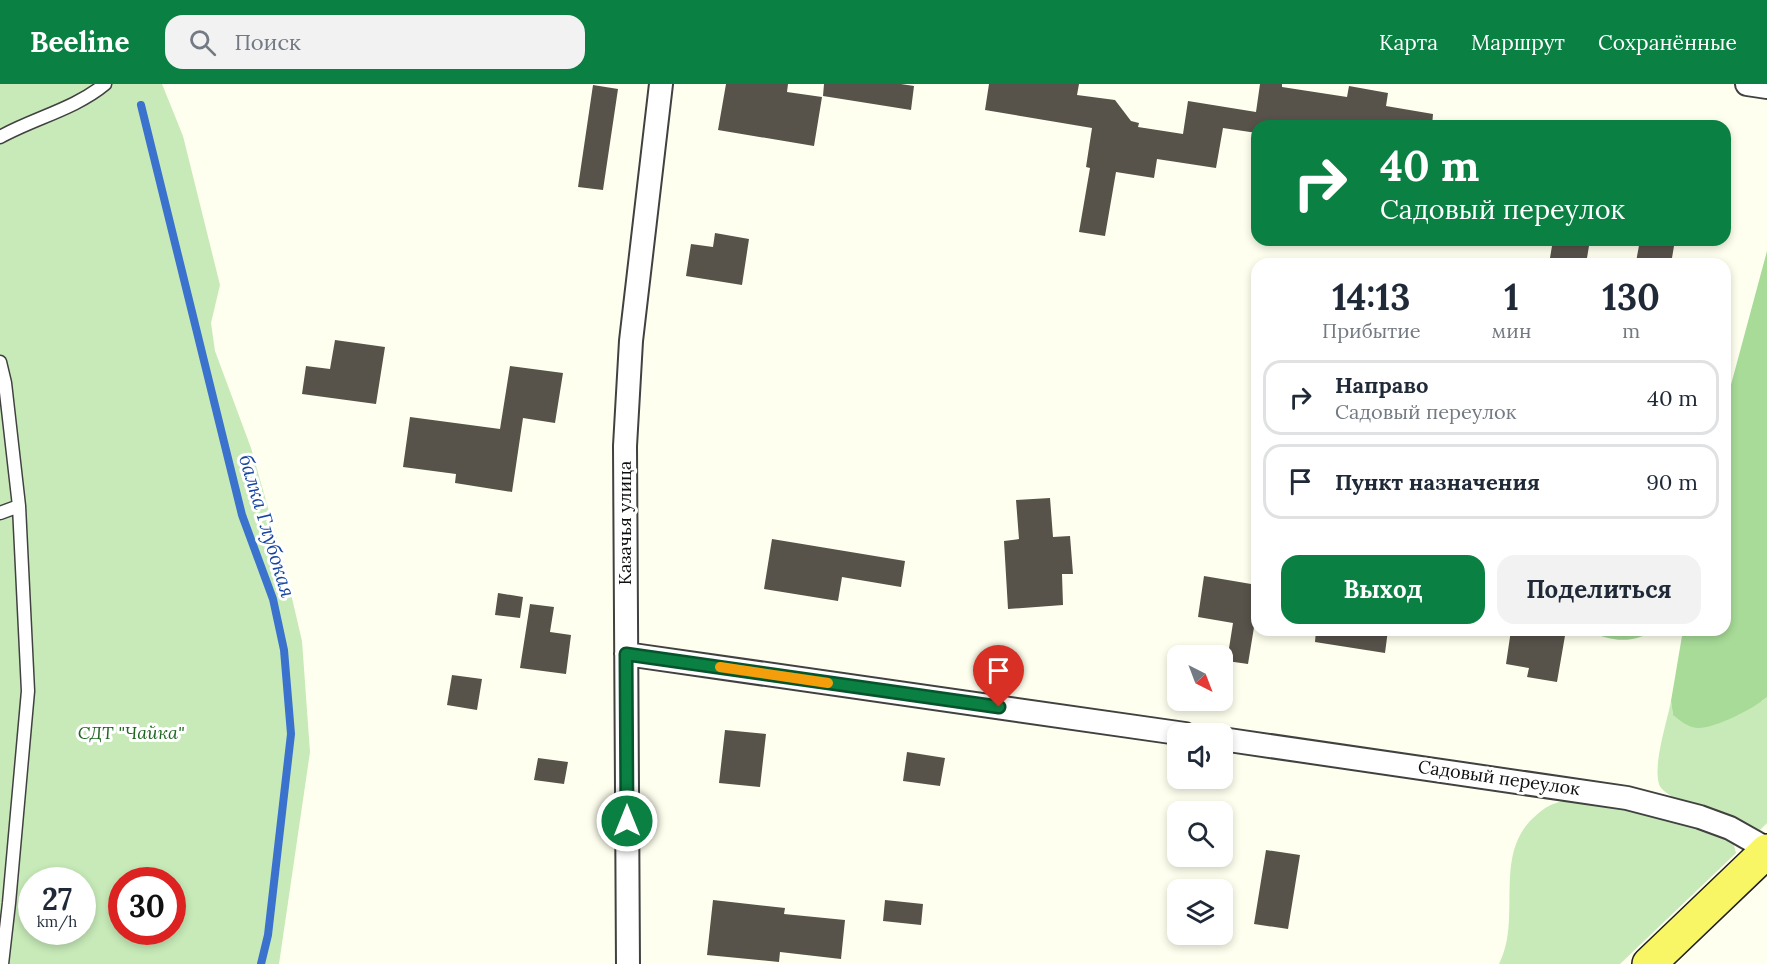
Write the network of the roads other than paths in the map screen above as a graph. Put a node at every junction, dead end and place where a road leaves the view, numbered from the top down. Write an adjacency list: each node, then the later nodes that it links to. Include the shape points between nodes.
1 (105, 84): 5 (lane, via 79,101)
2 (661, 84): 9 (street, Казачья улица, via 631,341 623,498)
3 (1747, 84): 4 (street)
4 (1767, 87)
5 (0, 137)
6 (0, 362): 7 (lane)
7 (19, 506): 8 (lane); 13 (lane, via 28,691)
8 (0, 513)
9 (626, 654): 10 (street); 15 (street, Казачья улица)
10 (1167, 731)
11 (1233, 741): 12 (street, Садовый переулок, via 1627,798 1730,828)
12 (1767, 850): 16 (main road)
13 (4, 907): 14 (lane)
14 (2, 964)
15 (628, 964)
16 (1649, 964)

